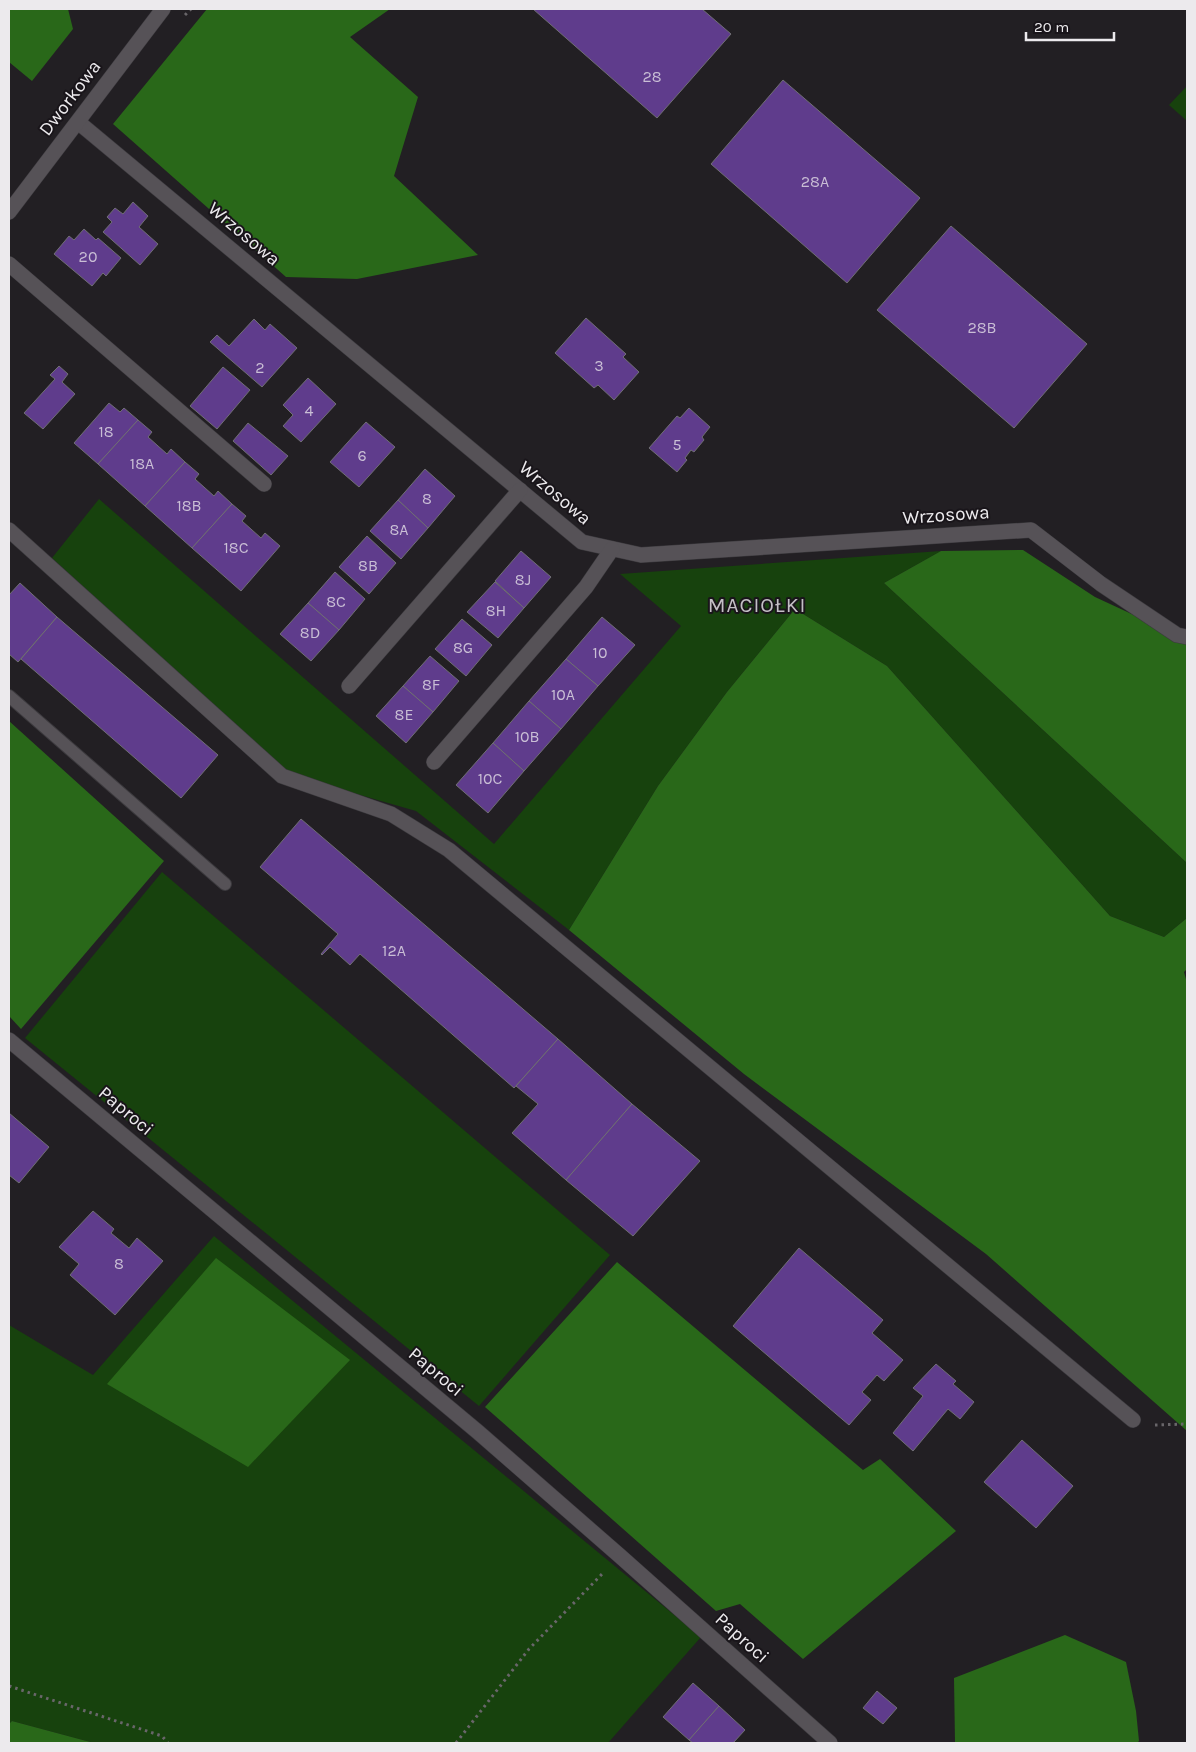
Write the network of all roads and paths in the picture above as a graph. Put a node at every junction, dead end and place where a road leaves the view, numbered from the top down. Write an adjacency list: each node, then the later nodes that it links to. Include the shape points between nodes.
1 (163, 9): 2 (street, Dworkowa)
2 (78, 122): 3 (street, Dworkowa); 6 (street, Wrzosowa)
3 (9, 212)
4 (9, 264): 5 (street)
5 (264, 484)
6 (520, 490): 8 (street, Wrzosowa, via 582,542); 10 (street)
7 (9, 530): 15 (street, via 282,776 390,814 449,850)
8 (612, 549): 9 (street, Wrzosowa, via 641,555 1031,530 1101,584 1177,635); 12 (street, via 586,587)
9 (1187, 637)
10 (349, 686)
11 (9, 696): 13 (lane)
12 (434, 762)
13 (225, 884)
14 (9, 1040): 17 (street, Paproci, via 470,1426)
15 (1133, 1420): 16 (path, via 1151,1425)
16 (1187, 1424)
17 (620, 1556): 20 (path, via 529,1649); 21 (street, Paproci)
18 (9, 1686): 19 (path, via 162,1736)
19 (168, 1743)
20 (456, 1743)
21 (830, 1743)

